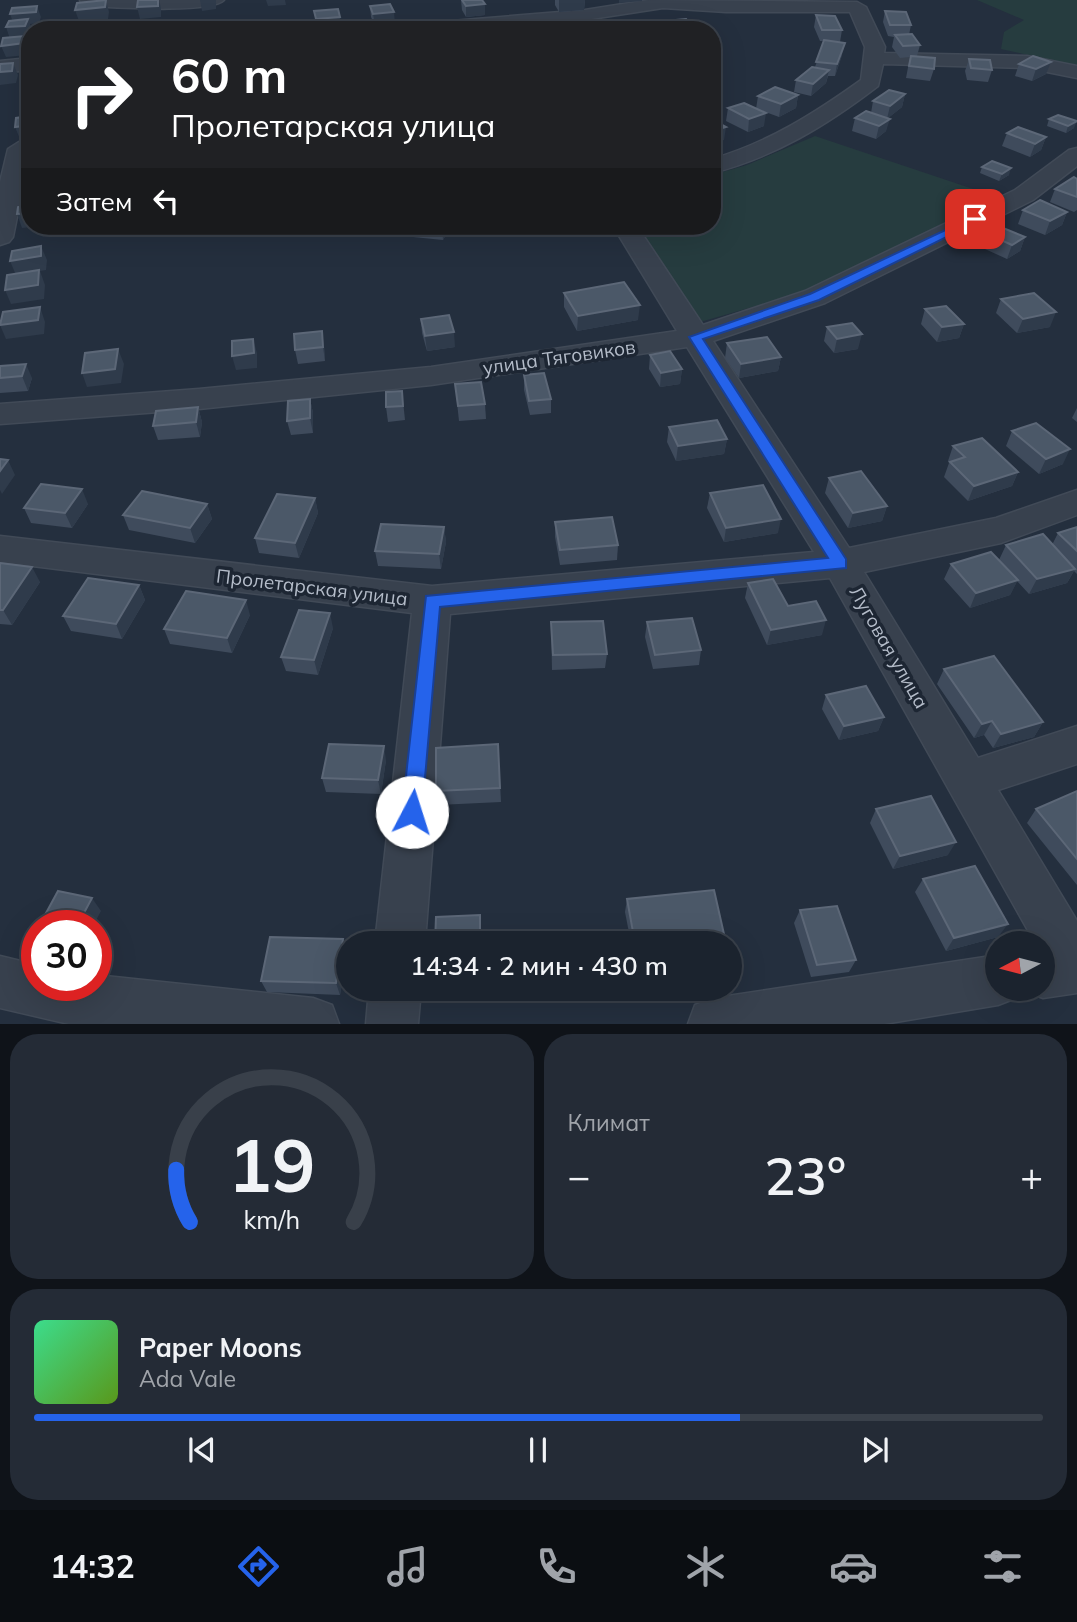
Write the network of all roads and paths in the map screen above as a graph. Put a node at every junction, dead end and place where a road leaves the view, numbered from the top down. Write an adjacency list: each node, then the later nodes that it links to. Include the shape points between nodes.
1 (88, 1): 2 (street)
2 (208, 1): 4 (street)
3 (662, 1): 5 (street); 6 (street, via 726,7 857,7 875,47)
4 (196, 20)
5 (517, 21)
6 (874, 58): 9 (street, via 1022,61); 12 (street, via 870,82 817,123)
7 (21, 65): 8 (street)
8 (0, 67)
9 (1077, 72)
10 (16, 149): 14 (street)
11 (1077, 155): 15 (street, улица Тяговиков, via 1024,195 815,297)
12 (721, 163)
13 (631, 235): 15 (street, Луговая улица)
14 (0, 237)
15 (696, 337): 16 (street, улица Тяговиков, via 431,376); 19 (street, Луговая улица)
16 (0, 414)
17 (1077, 502): 19 (street, Пролетарская улица, via 1001,530)
18 (0, 549): 20 (street, Пролетарская улица)
19 (840, 563): 20 (street, Пролетарская улица); 22 (street, Луговая улица)
20 (432, 601): 23 (street)
21 (1077, 745): 22 (street)
22 (967, 781): 24 (street, Луговая улица)
23 (401, 931)
24 (1077, 968): 25 (street)
25 (1055, 971)
26 (0, 982): 29 (street, via 70,998)
27 (985, 982): 31 (street)
28 (394, 1001): 30 (street)
29 (313, 1024)
30 (392, 1024)
31 (714, 1024)

